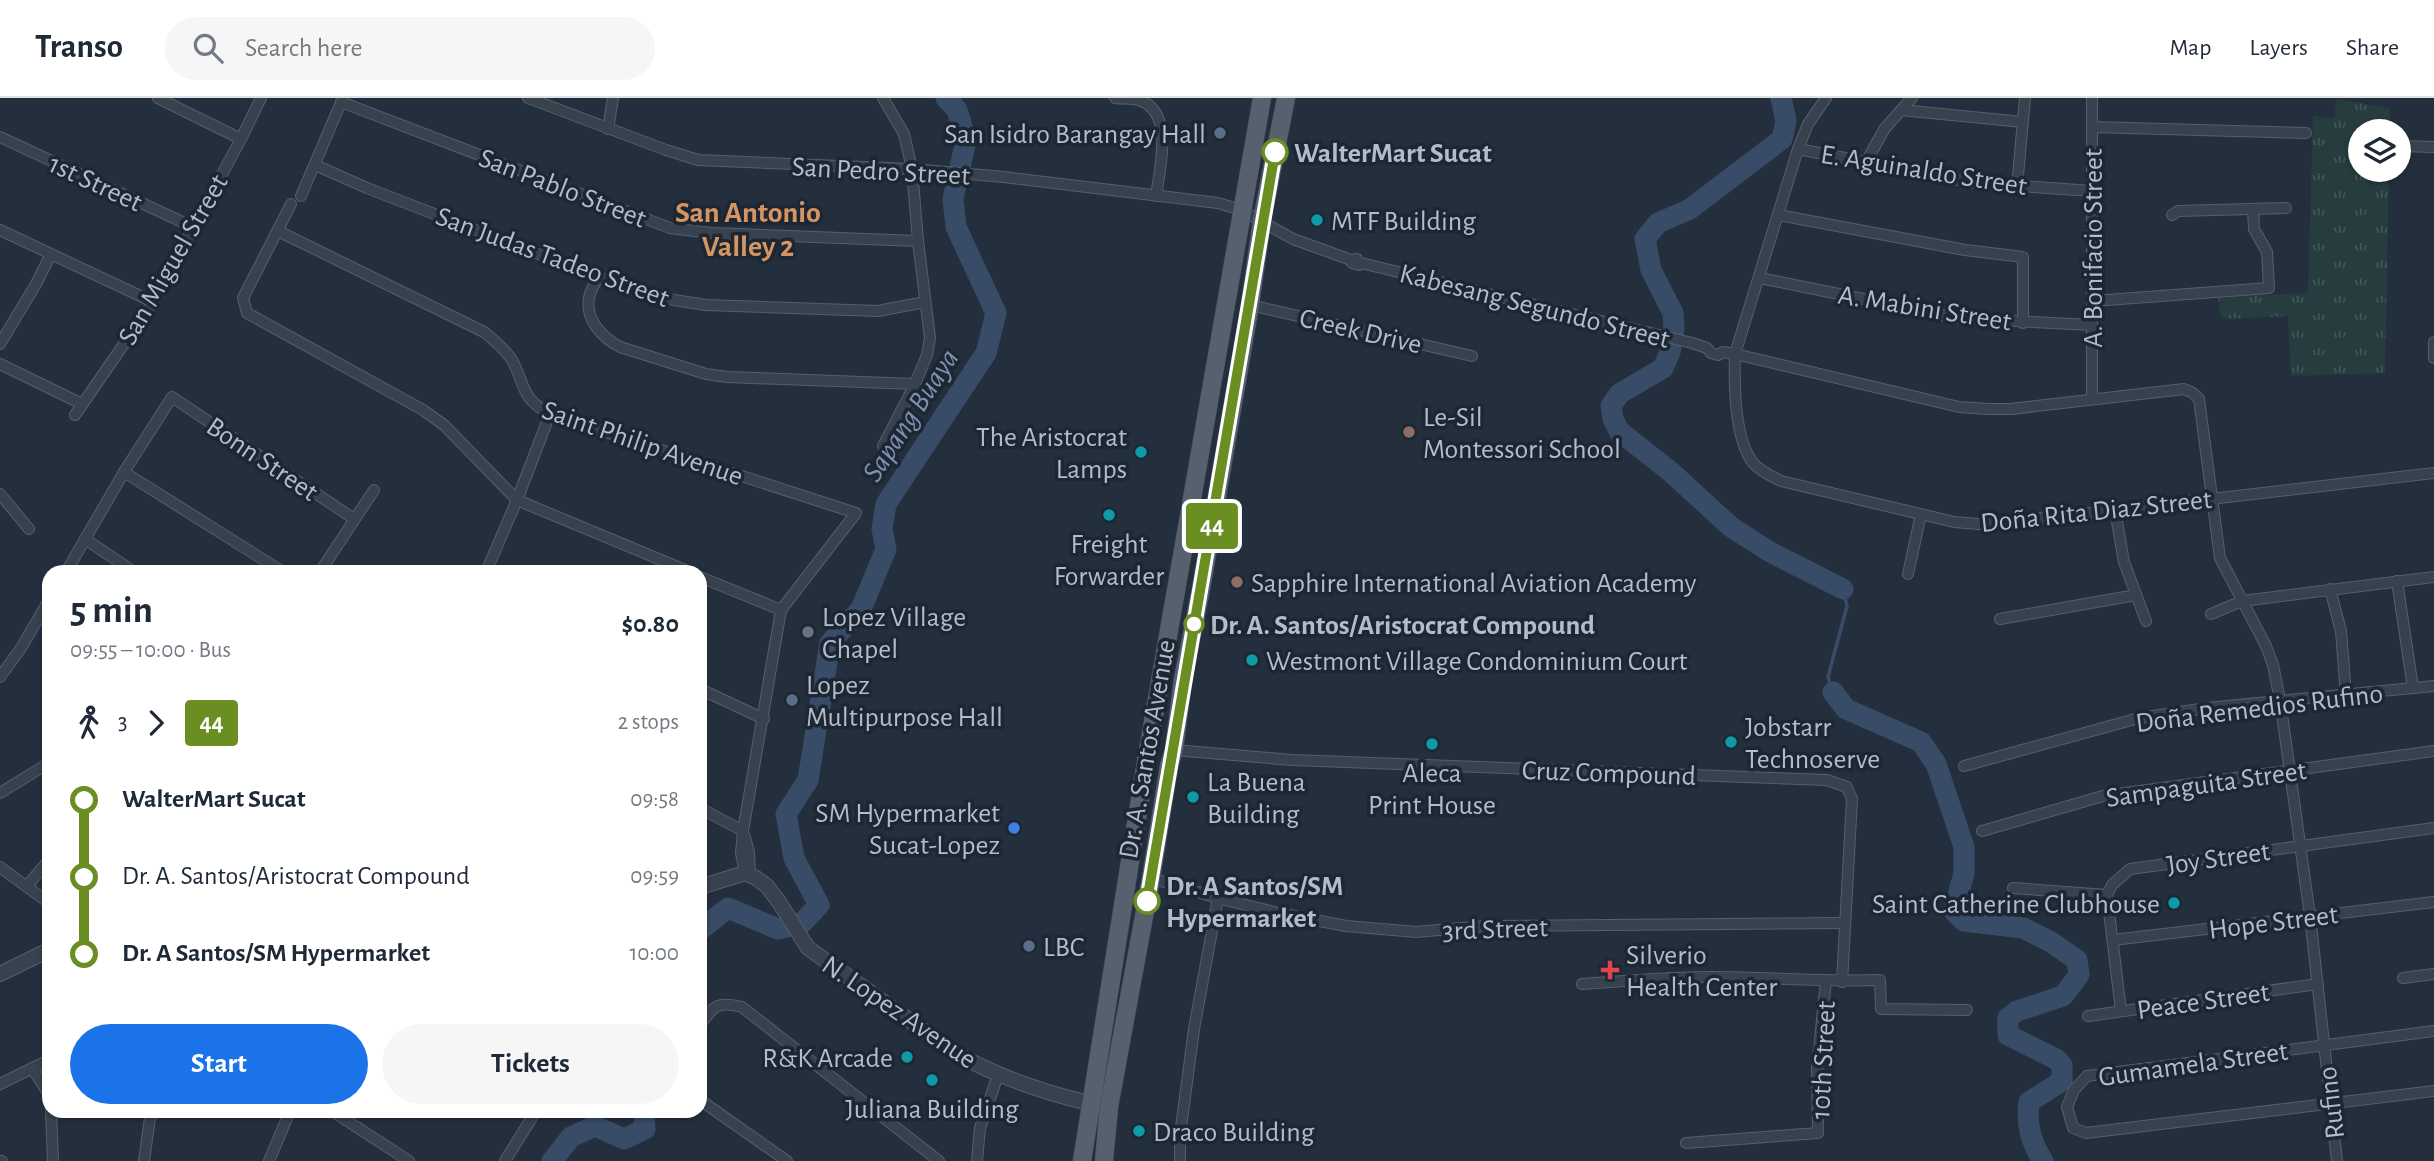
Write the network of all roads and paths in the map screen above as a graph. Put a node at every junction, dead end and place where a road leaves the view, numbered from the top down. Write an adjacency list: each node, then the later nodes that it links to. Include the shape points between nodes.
1 (158, 98): 20 (street)
2 (261, 98): 20 (street, San Miguel Street)
3 (528, 98): 17 (street, San Pedro Street)
4 (613, 98): 17 (street)
5 (883, 98): 26 (street, via 904,134)
6 (1115, 98): 30 (street, via 1139,100 1154,110 1160,124 1163,141)
7 (1262, 98): 34 (main road, Dr. A. Santos Avenue)
8 (1286, 98): 37 (main road, Dr. A. Santos Avenue)
9 (1826, 98): 23 (street, Doña Rita Diaz Street)
10 (1912, 98): 14 (street)
11 (2025, 98): 15 (street)
12 (2092, 98): 16 (street, A. Bonifacio Street)
13 (342, 100): 25 (street); 41 (street, San Pablo Street, via 670,228)
14 (1901, 110): 15 (street); 24 (street)
15 (2023, 122): 27 (street)
16 (2092, 127): 18 (street); 28 (street, A. Bonifacio Street)
17 (608, 129): 26 (street, San Pedro Street, via 698,160)
18 (2306, 133)
19 (0, 137): 38 (street, 1st Street)
20 (242, 139): 38 (street, San Miguel Street)
21 (2411, 146): 22 (street)
22 (2434, 146)
23 (1798, 149): 24 (street, E. Aguinaldo Street); 35 (street, Doña Rita Diaz Street)
24 (1866, 162): 27 (street, E. Aguinaldo Street)
25 (315, 165): 29 (street); 43 (street, San Judas Tadeo Street)
26 (912, 169): 30 (street, San Pedro Street); 41 (street)
27 (2017, 187): 28 (street, E. Aguinaldo Street)
28 (2093, 191): 45 (street, A. Bonifacio Street)
29 (301, 196)
30 (1156, 196): 34 (street, San Pedro Street)
31 (291, 204): 40 (street)
32 (2286, 208): 33 (street)
33 (2253, 209): 36 (street, via 2178,211); 45 (street, via 2254,229 2267,252 2269,288)
34 (1241, 210): 37 (street, Kabesang Segundo Street); 101 (main road, Dr. A. Santos Avenue)
35 (1778, 215): 44 (street, Doña Rita Diaz Street); 49 (street, via 2023,257)
36 (2172, 215)
37 (1262, 220): 48 (main road, Dr. A. Santos Avenue); 53 (street, Kabesang Segundo Street, via 1293,239 1356,261 1652,332 1707,348 1711,354)
38 (193, 227): 46 (street, San Miguel Street)
39 (0, 230): 42 (street)
40 (278, 231): 60 (street, Saint Philip Avenue, via 484,332 512,360 532,402); 68 (street, via 243,299 247,313 423,410 444,425)
41 (918, 241): 47 (street)
42 (51, 254): 46 (street); 52 (street)
43 (598, 277): 47 (street, San Judas Tadeo Street, via 642,293 706,305 878,311); 57 (street, via 589,298 590,309 607,341 620,347 727,377)
44 (1760, 278): 49 (street, A. Mabini Street, via 1957,318); 53 (street, Doña Rita Diaz Street)
45 (2092, 301): 50 (street, A. Bonifacio Street)
46 (153, 302): 59 (street, San Miguel Street)
47 (925, 302): 57 (street, via 930,338)
48 (1250, 305): 54 (street, Creek Drive); 100 (main road, Dr. A. Santos Avenue)
49 (2023, 323): 50 (street, A. Mabini Street)
50 (2092, 326): 58 (street, A. Bonifacio Street)
51 (2434, 342): 55 (street)
52 (0, 344)
53 (1735, 354): 58 (street, Kabesang Segundo Street, via 1959,407 2011,409); 70 (street, Doña Rita Diaz Street, via 1740,424 1754,464 1781,481)
54 (1472, 356)
55 (2434, 358)
56 (0, 364): 59 (street)
57 (915, 384): 62 (street)
58 (2092, 398): 67 (street, Kabesang Segundo Street, via 2184,389 2193,393 2199,399)
59 (82, 404): 61 (street, San Miguel Street)
60 (550, 414): 68 (street); 87 (street, Saint Philip Avenue, via 856,513)
61 (75, 415)
62 (883, 446)
63 (124, 472): 71 (street, Bonn Street, via 172,397); 73 (street); 76 (street)
64 (2434, 473): 67 (street, Doña Rita Diaz Street)
65 (374, 490): 71 (street)
66 (0, 494): 72 (street)
67 (2212, 498): 69 (street, Doña Rita Diaz Street); 86 (street, Kabesang Segundo Street, via 2220,558)
68 (517, 500): 78 (street); 79 (street)
69 (2115, 510): 70 (street, Doña Rita Diaz Street, via 1979,524); 85 (street, via 2124,562)
70 (1921, 514): 80 (street)
71 (355, 519): 77 (street)
72 (29, 528)
73 (85, 540): 74 (street); 75 (street)
74 (69, 565)
75 (123, 565)
76 (272, 565)
77 (325, 565)
78 (489, 565)
79 (673, 565)
80 (1908, 573)
81 (2434, 577): 83 (street)
82 (707, 580): 87 (street)
83 (2397, 581): 84 (street); 94 (street)
84 (2330, 589): 86 (street); 96 (street, via 2340,631)
85 (2136, 595): 90 (street); 91 (street)
86 (2242, 601): 88 (street); 97 (street, Kabesang Segundo Street, via 2273,665)
87 (781, 610): 98 (street)
88 (2211, 614)
89 (42, 619): 92 (street)
90 (2000, 619)
91 (2146, 621)
92 (0, 677)
93 (2434, 686): 94 (street, Doña Remedios Rufino)
94 (2413, 688): 96 (street, Doña Remedios Rufino)
95 (707, 692): 98 (street)
96 (2346, 695): 97 (street, Doña Remedios Rufino)
97 (2280, 700): 102 (street, Doña Remedios Rufino, via 2139,719); 104 (street, Kabesang Segundo Street)
98 (764, 719): 108 (street)
99 (2434, 751): 104 (street, Sampaguita Street)
100 (1171, 758): 101 (main road); 114 (main road, Dr. A. Santos Avenue); 123 (street, Cruz Compound, via 1827,780 1847,788 1852,799)
101 (1146, 762): 145 (main road, Dr. A. Santos Avenue)
102 (1964, 766)
103 (42, 767): 105 (street)
104 (2289, 771): 109 (street, Sampaguita Street, via 2103,796); 110 (street, Rufino)
105 (0, 793)
106 (707, 812): 108 (street)
107 (2434, 828): 110 (street, Joy Street)
108 (743, 831): 113 (street, via 749,852)
109 (1982, 831)
110 (2300, 845): 118 (street, Joy Street, via 2130,869); 122 (street, Rufino)
111 (0, 867): 116 (street)
112 (42, 868): 116 (street)
113 (747, 874): 115 (street); 141 (street, N. Lopez Avenue, via 767,886 808,948 954,1052)
114 (1152, 878): 120 (street, 3rd Street); 148 (main road, Dr. A. Santos Avenue)
115 (707, 885)
116 (27, 886): 119 (street)
117 (2013, 888): 118 (street)
118 (2107, 895): 124 (street)
119 (42, 898)
120 (1218, 898): 123 (street, 3rd Street, via 1346,926 1416,932 1486,926); 165 (street, via 1194,1029)
121 (2434, 902): 122 (street, Hope Street)
122 (2310, 916): 124 (street, Hope Street); 132 (street, Rufino)
123 (1845, 923): 130 (street, Cruz Compound)
124 (2113, 940): 134 (street)
125 (42, 953): 126 (street)
126 (0, 974)
127 (2434, 974): 128 (street)
128 (2403, 978)
129 (1826, 981): 130 (street); 131 (street, via 1708,977); 154 (street, 10th Street, via 1817,1069 1818,1133)
130 (1842, 982): 133 (street, via 1880,980 1881,1009)
131 (1582, 984)
132 (2318, 984): 134 (street, Peace Street); 138 (street, Rufino)
133 (1967, 1010)
134 (2121, 1011): 136 (street, Peace Street)
135 (707, 1014): 161 (street, via 724,1003 742,1007)
136 (2088, 1016)
137 (2434, 1031): 138 (street)
138 (2323, 1045): 146 (street, Rufino); 146 (street, Gumamela Street, via 2087,1076 2067,1107 2073,1128 2086,1133)
139 (42, 1063): 140 (street)
140 (32, 1068): 142 (street); 143 (street)
141 (998, 1075): 145 (street, N. Lopez Avenue); 162 (street, via 980,1128)
142 (0, 1084)
143 (42, 1084)
144 (2434, 1091): 146 (street)
145 (1089, 1104): 148 (street, N. Lopez Avenue); 163 (main road, Dr. A. Santos Avenue)
146 (2331, 1104): 166 (street, Rufino)
147 (707, 1105): 160 (street)
148 (1109, 1107): 164 (main road, Dr. A. Santos Avenue)
149 (51, 1118): 155 (street)
150 (150, 1118): 156 (street)
151 (287, 1118): 157 (street)
152 (343, 1118): 158 (street)
153 (532, 1118): 159 (street)
154 (1686, 1143)
155 (53, 1161)
156 (144, 1161)
157 (269, 1161)
158 (409, 1161)
159 (505, 1161)
160 (787, 1161)
161 (939, 1161)
162 (977, 1161)
163 (1082, 1161)
164 (1104, 1161)
165 (1180, 1161)
166 (2337, 1161)

